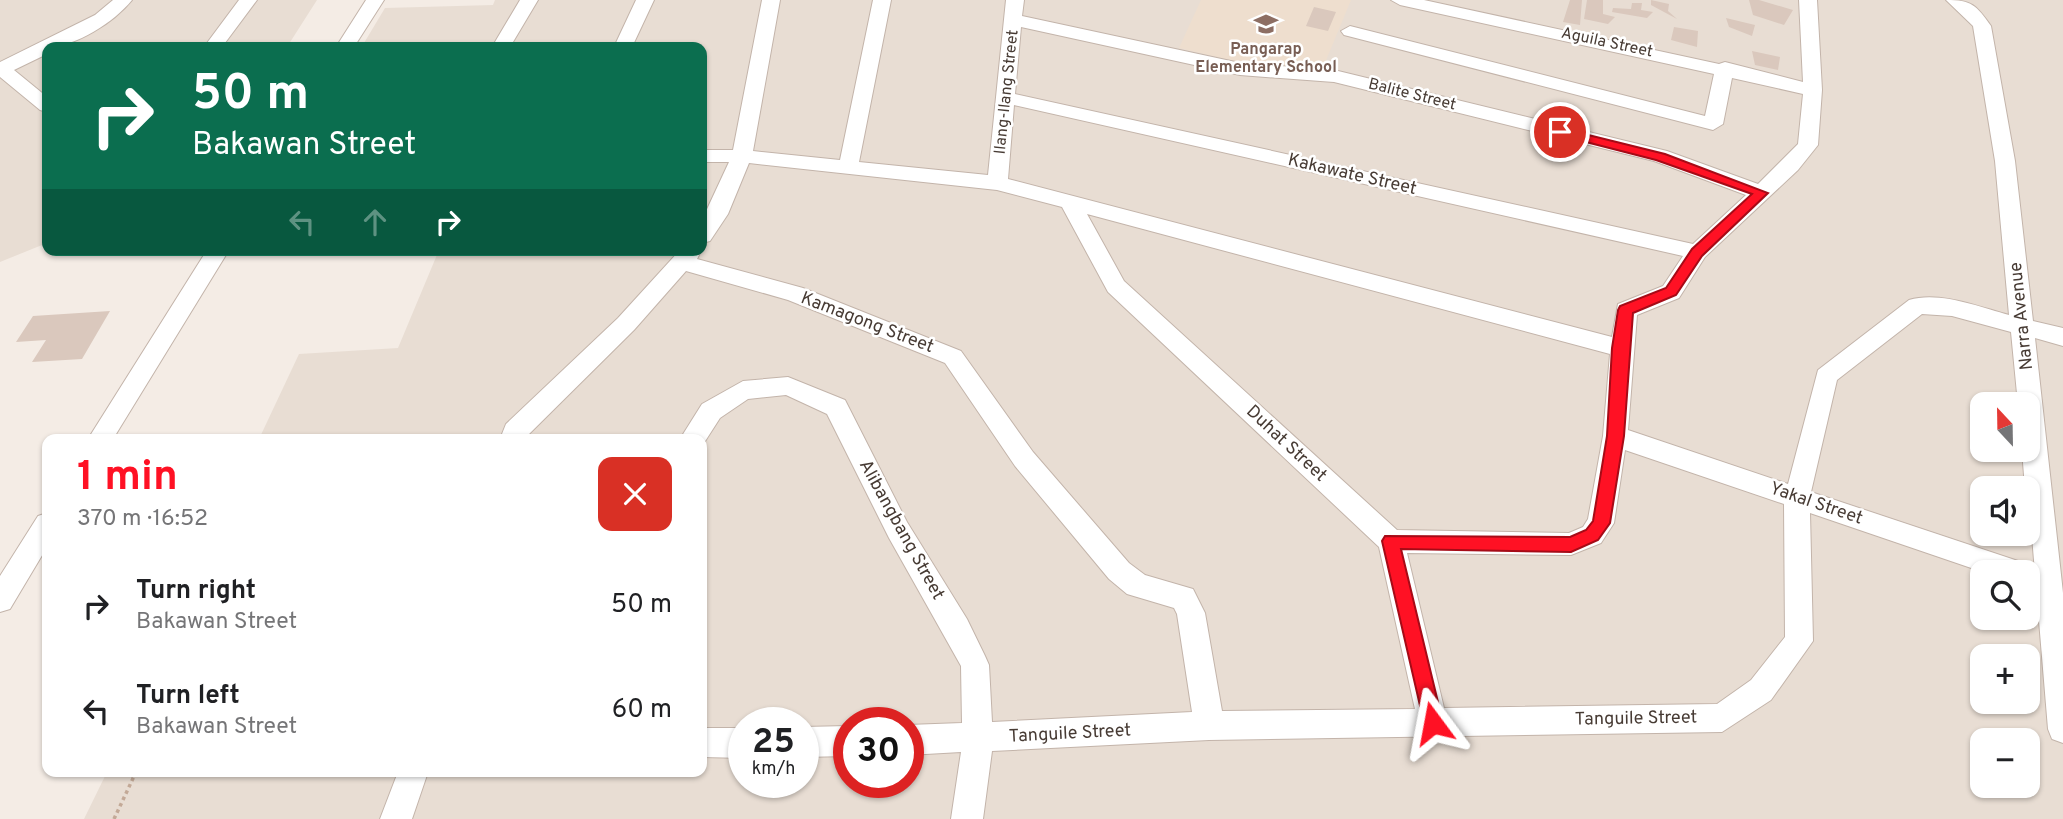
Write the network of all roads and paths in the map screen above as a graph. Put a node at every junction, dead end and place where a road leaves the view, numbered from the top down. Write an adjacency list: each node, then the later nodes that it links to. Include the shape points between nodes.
1 (123, 0): 14 (street, via 101,19)
2 (248, 0): 15 (street)
3 (375, 0): 16 (street)
4 (528, 0): 17 (street)
5 (645, 0): 18 (street)
6 (771, 0): 26 (street)
7 (881, 0): 27 (street)
8 (1015, 0): 12 (street, Ilang-Ilang Street)
9 (1400, 0): 20 (street, Aguila Street)
10 (1808, 0): 22 (street)
11 (1955, 0): 35 (street, Narra Avenue, via 1982,26 2005,161)
12 (1014, 20): 23 (street, Ilang-Ilang Street); 29 (street, Balite Street, via 1240,69 1334,76 1660,156)
13 (1350, 32): 20 (street, via 1713,124)
14 (57, 42)
15 (217, 42)
16 (348, 42)
17 (504, 42)
18 (625, 42)
19 (42, 49): 21 (street)
20 (1725, 68): 22 (street, Aguila Street)
21 (0, 69): 24 (street)
22 (1813, 89): 29 (street, via 1808,145)
23 (1007, 98): 28 (street, Ilang-Ilang Street); 32 (street, Kakawate Street)
24 (42, 102)
25 (707, 156): 26 (street)
26 (742, 156): 27 (street); 31 (street)
27 (848, 168): 28 (street)
28 (997, 183): 30 (street)
29 (1762, 193): 32 (street)
30 (1070, 202): 37 (street); 44 (street, Duhat Street, via 1116,286)
31 (707, 228)
32 (1697, 252): 37 (street, via 1671,292 1626,310)
33 (214, 256): 38 (street)
34 (688, 257): 39 (street, Kamagong Street); 50 (street, Kamagong Street, via 953,357 1024,459 1119,571 1137,585 1183,598 1191,613)
35 (2024, 327): 36 (street, Tanguile Street); 42 (street, Tanguile Street, via 1952,309 1917,306 1826,376); 46 (street, Narra Avenue)
36 (2063, 337)
37 (1620, 348): 41 (street)
38 (103, 434)
39 (514, 434)
40 (696, 434): 52 (street, Alibangbang Street, via 711,411 743,390 788,386 836,407 898,530 975,665)
41 (1615, 436): 42 (street, Yakal Street); 44 (street, via 1601,523 1592,535 1571,544)
42 (1797, 498): 45 (street, Yakal Street); 49 (street, Tanguile Street, via 1799,641 1761,690 1722,718)
43 (42, 532): 48 (street)
44 (1391, 541): 49 (street)
45 (1981, 560)
46 (2037, 560)
47 (2040, 592): 51 (street, Narra Avenue)
48 (0, 600)
49 (1433, 723): 50 (street, Tanguile Street)
50 (1209, 726): 52 (street, Tanguile Street)
51 (2063, 729)
52 (978, 739): 53 (street, Tanguile Street); 60 (street, Alibangbang Street)
53 (924, 740)
54 (707, 743): 55 (street)
55 (728, 743)
56 (134, 777): 58 (path)
57 (411, 777): 59 (street)
58 (114, 819)
59 (396, 819)
60 (967, 819)

